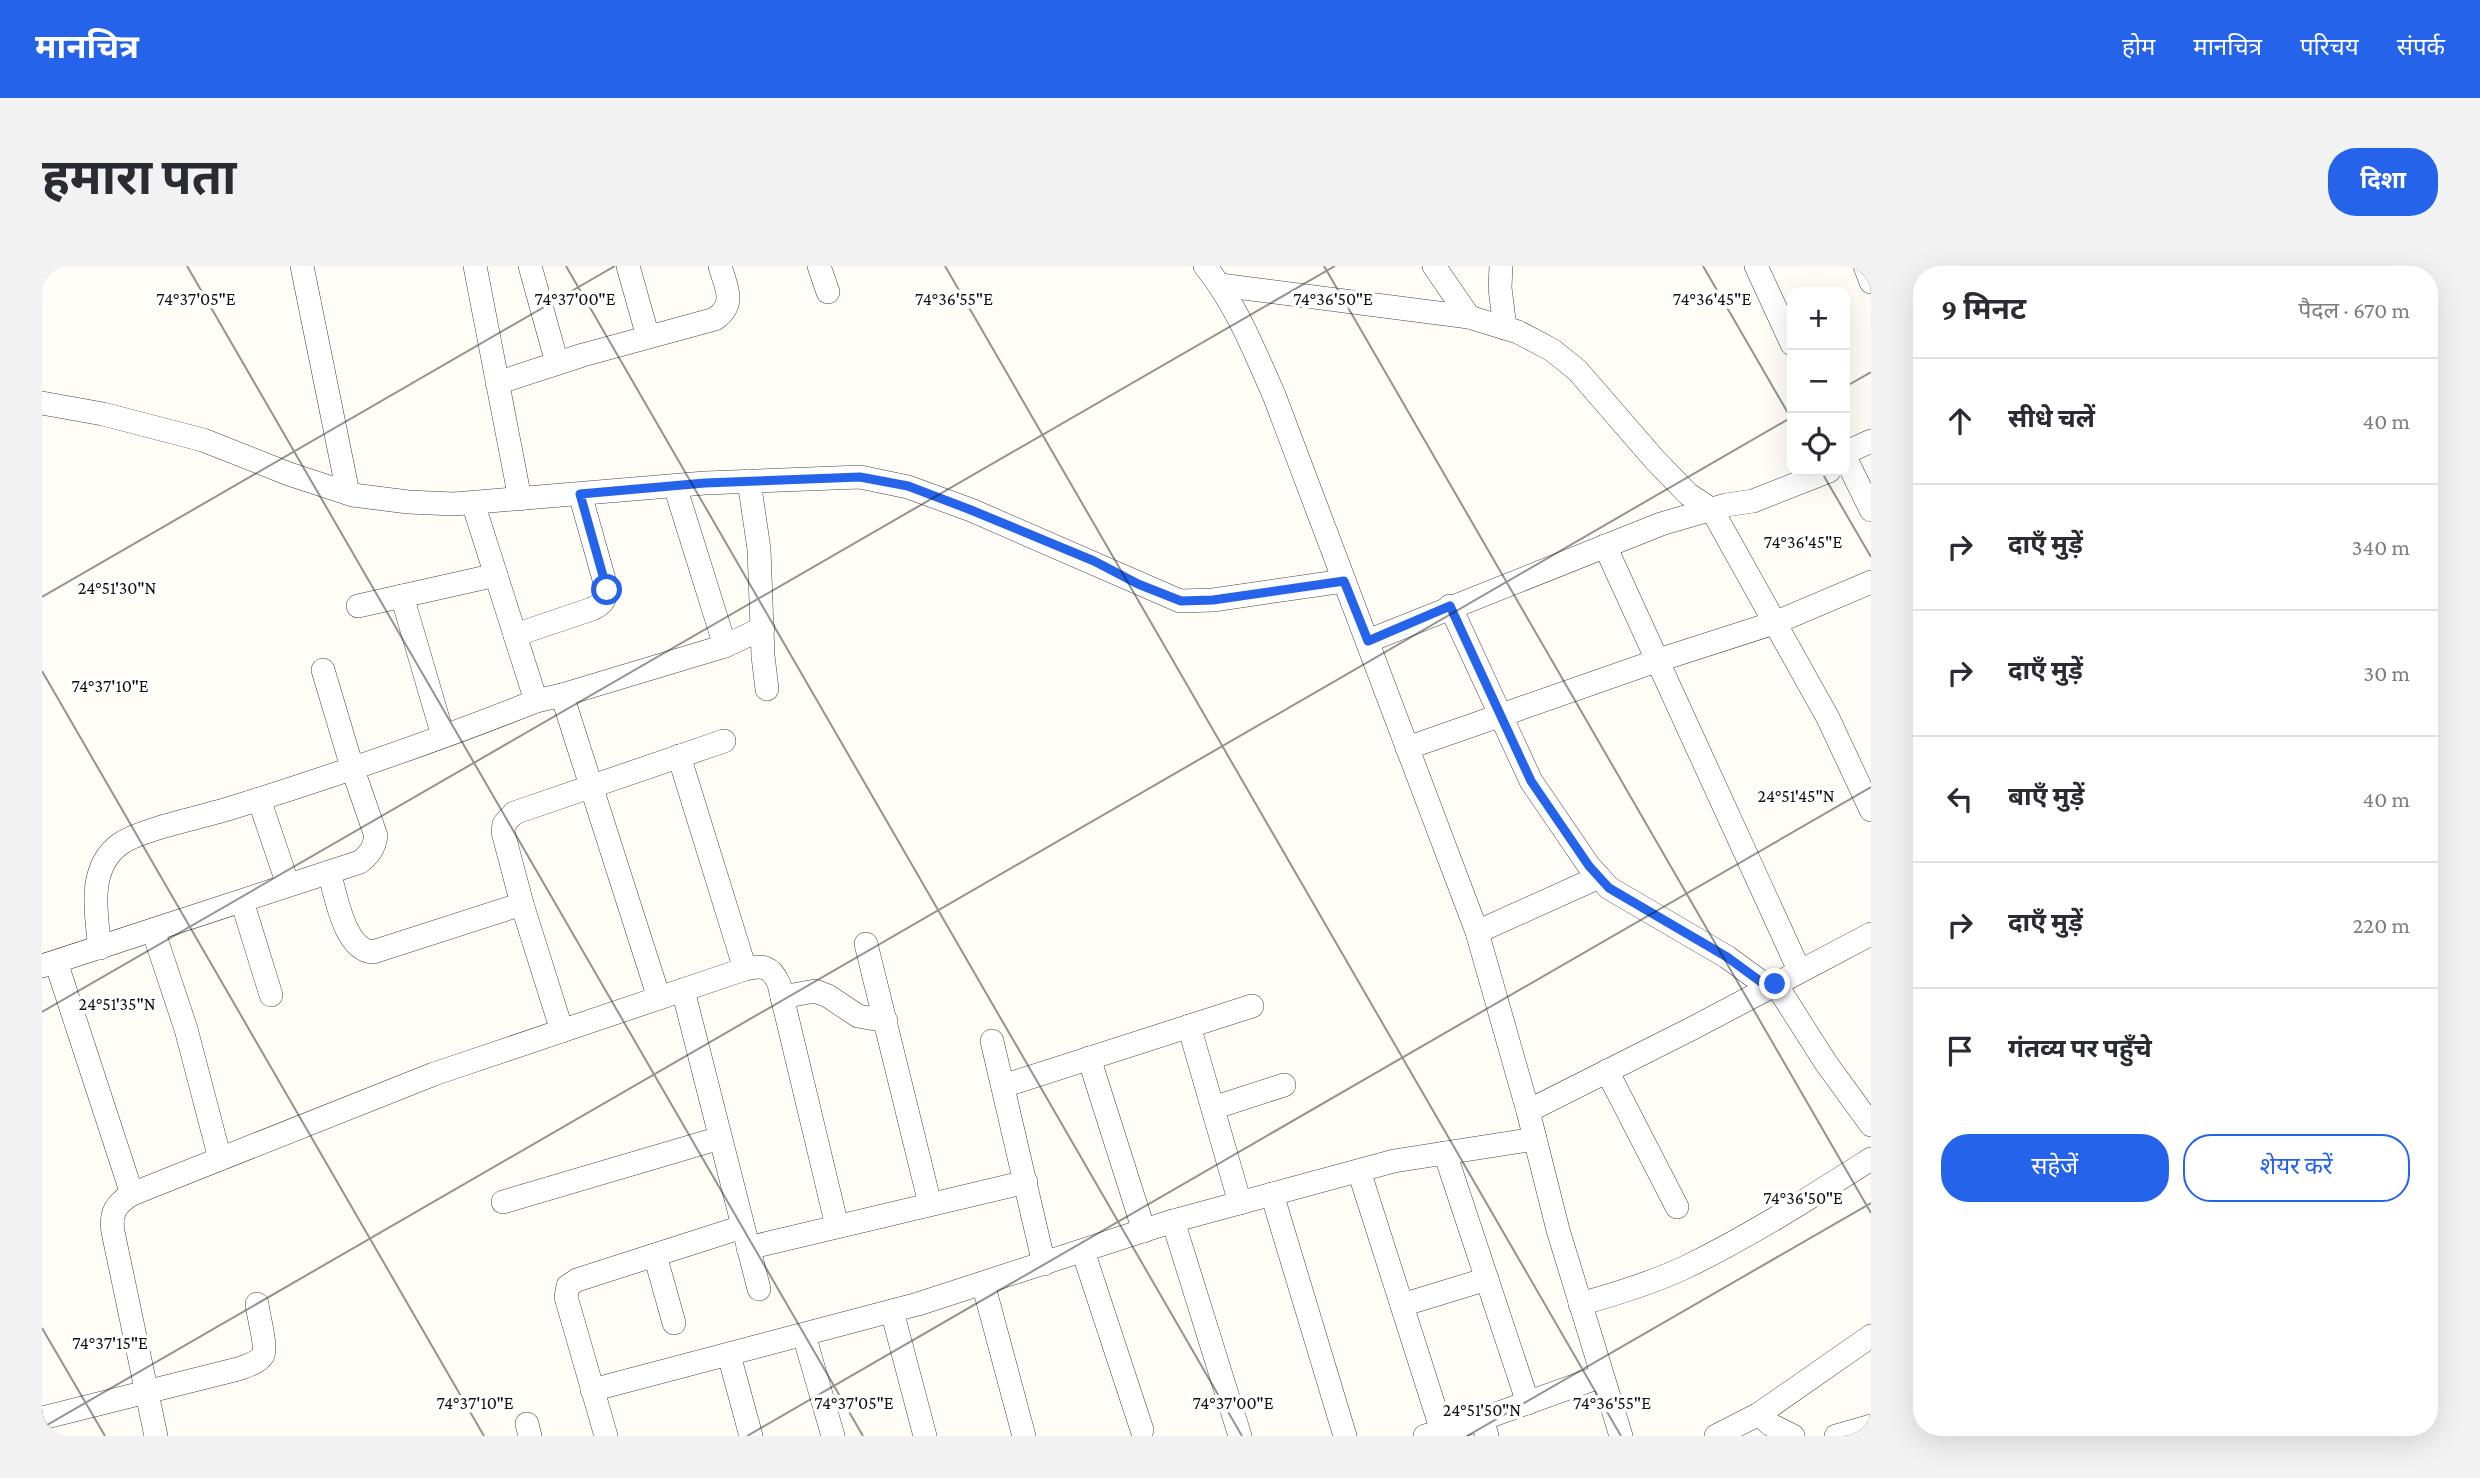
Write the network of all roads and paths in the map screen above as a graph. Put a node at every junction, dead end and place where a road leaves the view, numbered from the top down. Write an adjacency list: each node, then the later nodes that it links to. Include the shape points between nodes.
1 (304, 266): 31 (street)
2 (475, 266): 20 (street)
3 (530, 266): 19 (street)
4 (628, 266): 18 (street)
5 (720, 266): 18 (street, via 729,299 723,313)
6 (819, 266): 14 (street)
7 (1205, 266): 13 (street)
8 (1434, 266): 15 (street)
9 (1501, 266): 16 (street)
10 (1756, 266): 17 (street)
11 (1864, 266): 12 (street)
12 (1871, 282)
13 (1220, 285): 15 (street); 39 (street, via 1274,395)
14 (828, 292)
15 (1469, 317): 16 (street)
16 (1505, 328): 35 (street, via 1552,350 1577,370 1688,494)
17 (1787, 333)
18 (648, 337): 19 (street)
19 (558, 363): 20 (street)
20 (497, 383): 33 (street)
21 (42, 403): 31 (street, via 203,440)
22 (1871, 441): 24 (street)
23 (1871, 454): 25 (street)
24 (1850, 456)
25 (1850, 460)
26 (1850, 475): 36 (street)
27 (1787, 476): 35 (street, via 1746,491)
28 (1810, 476): 35 (street, via 1752,501)
29 (748, 481): 30 (street); 39 (street, via 860,477 908,486 1181,601); 45 (street, via 759,549)
30 (675, 486): 32 (street); 48 (street)
31 (348, 493): 34 (street, via 408,502)
32 (580, 494): 33 (street); 46 (street, via 606,598 601,605)
33 (520, 499): 34 (street)
34 (472, 503): 38 (street)
35 (1719, 508): 37 (street); 44 (street)
36 (1871, 510)
37 (1605, 546): 43 (street); 49 (street)
38 (496, 575): 41 (street); 46 (street)
39 (1344, 581): 47 (street)
40 (1871, 582): 44 (street)
41 (402, 596): 42 (street); 55 (street)
42 (358, 606)
43 (1450, 606): 47 (street); 54 (street)
44 (1777, 622): 49 (street); 60 (street)
45 (763, 628): 48 (street); 51 (street)
46 (515, 635): 53 (street)
47 (1368, 641): 57 (street)
48 (725, 646): 52 (street)
49 (1659, 660): 54 (street); 76 (street)
50 (323, 670): 59 (street)
51 (767, 689)
52 (562, 695): 53 (street); 61 (street)
53 (536, 701): 55 (street)
54 (1501, 716): 57 (street); 65 (street, via 1531,781)
55 (443, 736): 59 (street)
56 (724, 741): 58 (street)
57 (1407, 748): 70 (street)
58 (679, 756): 61 (street); 75 (street)
59 (352, 767): 62 (street); 64 (street, via 376,836 374,846 360,862)
60 (1864, 778): 63 (street)
61 (591, 786): 68 (street, via 514,813 504,824); 81 (street)
62 (258, 799): 66 (street); 73 (street, via 119,844 106,860 94,894)
63 (1871, 810)
64 (329, 872): 66 (street); 68 (street, via 348,933 365,951)
65 (1599, 877): 70 (street); 77 (street, via 1609,888)
66 (288, 886): 67 (street)
67 (242, 901): 69 (street); 79 (street)
68 (522, 904): 85 (street)
69 (153, 930): 73 (street); 97 (street, via 186,1029)
70 (1477, 932): 92 (street)
71 (1871, 934): 76 (street)
72 (866, 944): 83 (street)
73 (100, 948): 74 (street)
74 (49, 964): 101 (street)
75 (745, 969): 78 (street); 80 (street, via 766,966)
76 (1799, 970): 77 (street)
77 (1771, 985): 88 (street); 93 (street)
78 (683, 990): 81 (street); 94 (street)
79 (271, 995)
80 (782, 997): 83 (street, via 815,991 858,1016); 108 (street)
81 (659, 998): 85 (street)
82 (1252, 1006): 84 (street)
83 (886, 1021): 105 (street)
84 (1189, 1026): 87 (street); 91 (street)
85 (562, 1031): 97 (street, via 434,1074)
86 (992, 1041): 90 (street)
87 (1089, 1058): 90 (street); 109 (street)
88 (1607, 1071): 92 (street); 106 (street)
89 (1284, 1085): 91 (street)
90 (1003, 1086): 100 (street)
91 (1213, 1108): 104 (street)
92 (1528, 1111): 95 (street)
93 (1871, 1125)
94 (720, 1138): 103 (street); 110 (street)
95 (1535, 1139): 96 (street); 118 (street)
96 (1446, 1153): 99 (street); 114 (street)
97 (220, 1159): 101 (street)
98 (1871, 1159): 118 (street, via 1684,1268)
99 (1359, 1171): 102 (street); 119 (street)
100 (1026, 1182): 105 (street); 113 (street)
101 (132, 1194): 127 (street, via 119,1202 112,1221)
102 (1272, 1194): 104 (street); 142 (street)
103 (503, 1202)
104 (1240, 1203): 107 (street)
105 (930, 1204): 108 (street)
106 (1676, 1207)
107 (1173, 1221): 109 (street); 141 (street)
108 (837, 1226): 110 (street)
109 (1144, 1231): 111 (street)
110 (745, 1237): 112 (street); 116 (street)
111 (1083, 1251): 113 (street); 134 (street)
112 (655, 1255): 121 (street); 126 (street, via 568,1286 566,1297)
113 (1044, 1264): 115 (street)
114 (1487, 1279): 119 (street); 128 (street)
115 (983, 1283): 120 (street); 140 (street)
116 (759, 1289)
117 (257, 1304): 127 (street, via 264,1348 254,1363)
118 (1580, 1304): 125 (street)
119 (1402, 1305): 133 (street)
120 (892, 1311): 122 (street); 139 (street)
121 (674, 1323)
122 (804, 1335): 124 (street); 138 (street)
123 (1871, 1336): 129 (street)
124 (729, 1355): 126 (street); 137 (street)
125 (1602, 1376): 128 (street); 143 (street)
126 (592, 1390): 136 (street)
127 (145, 1391): 130 (street); 135 (street)
128 (1528, 1403): 132 (street)
129 (1759, 1414): 144 (street); 145 (street)
130 (42, 1418)
131 (1871, 1426): 146 (street)
132 (1485, 1427): 133 (street)
133 (1434, 1433)
134 (1136, 1434)
135 (156, 1436)
136 (606, 1436)
137 (751, 1436)
138 (833, 1436)
139 (925, 1436)
140 (1024, 1436)
141 (1240, 1436)
142 (1345, 1436)
143 (1621, 1436)
144 (1716, 1436)
145 (1793, 1436)
146 (1836, 1436)

